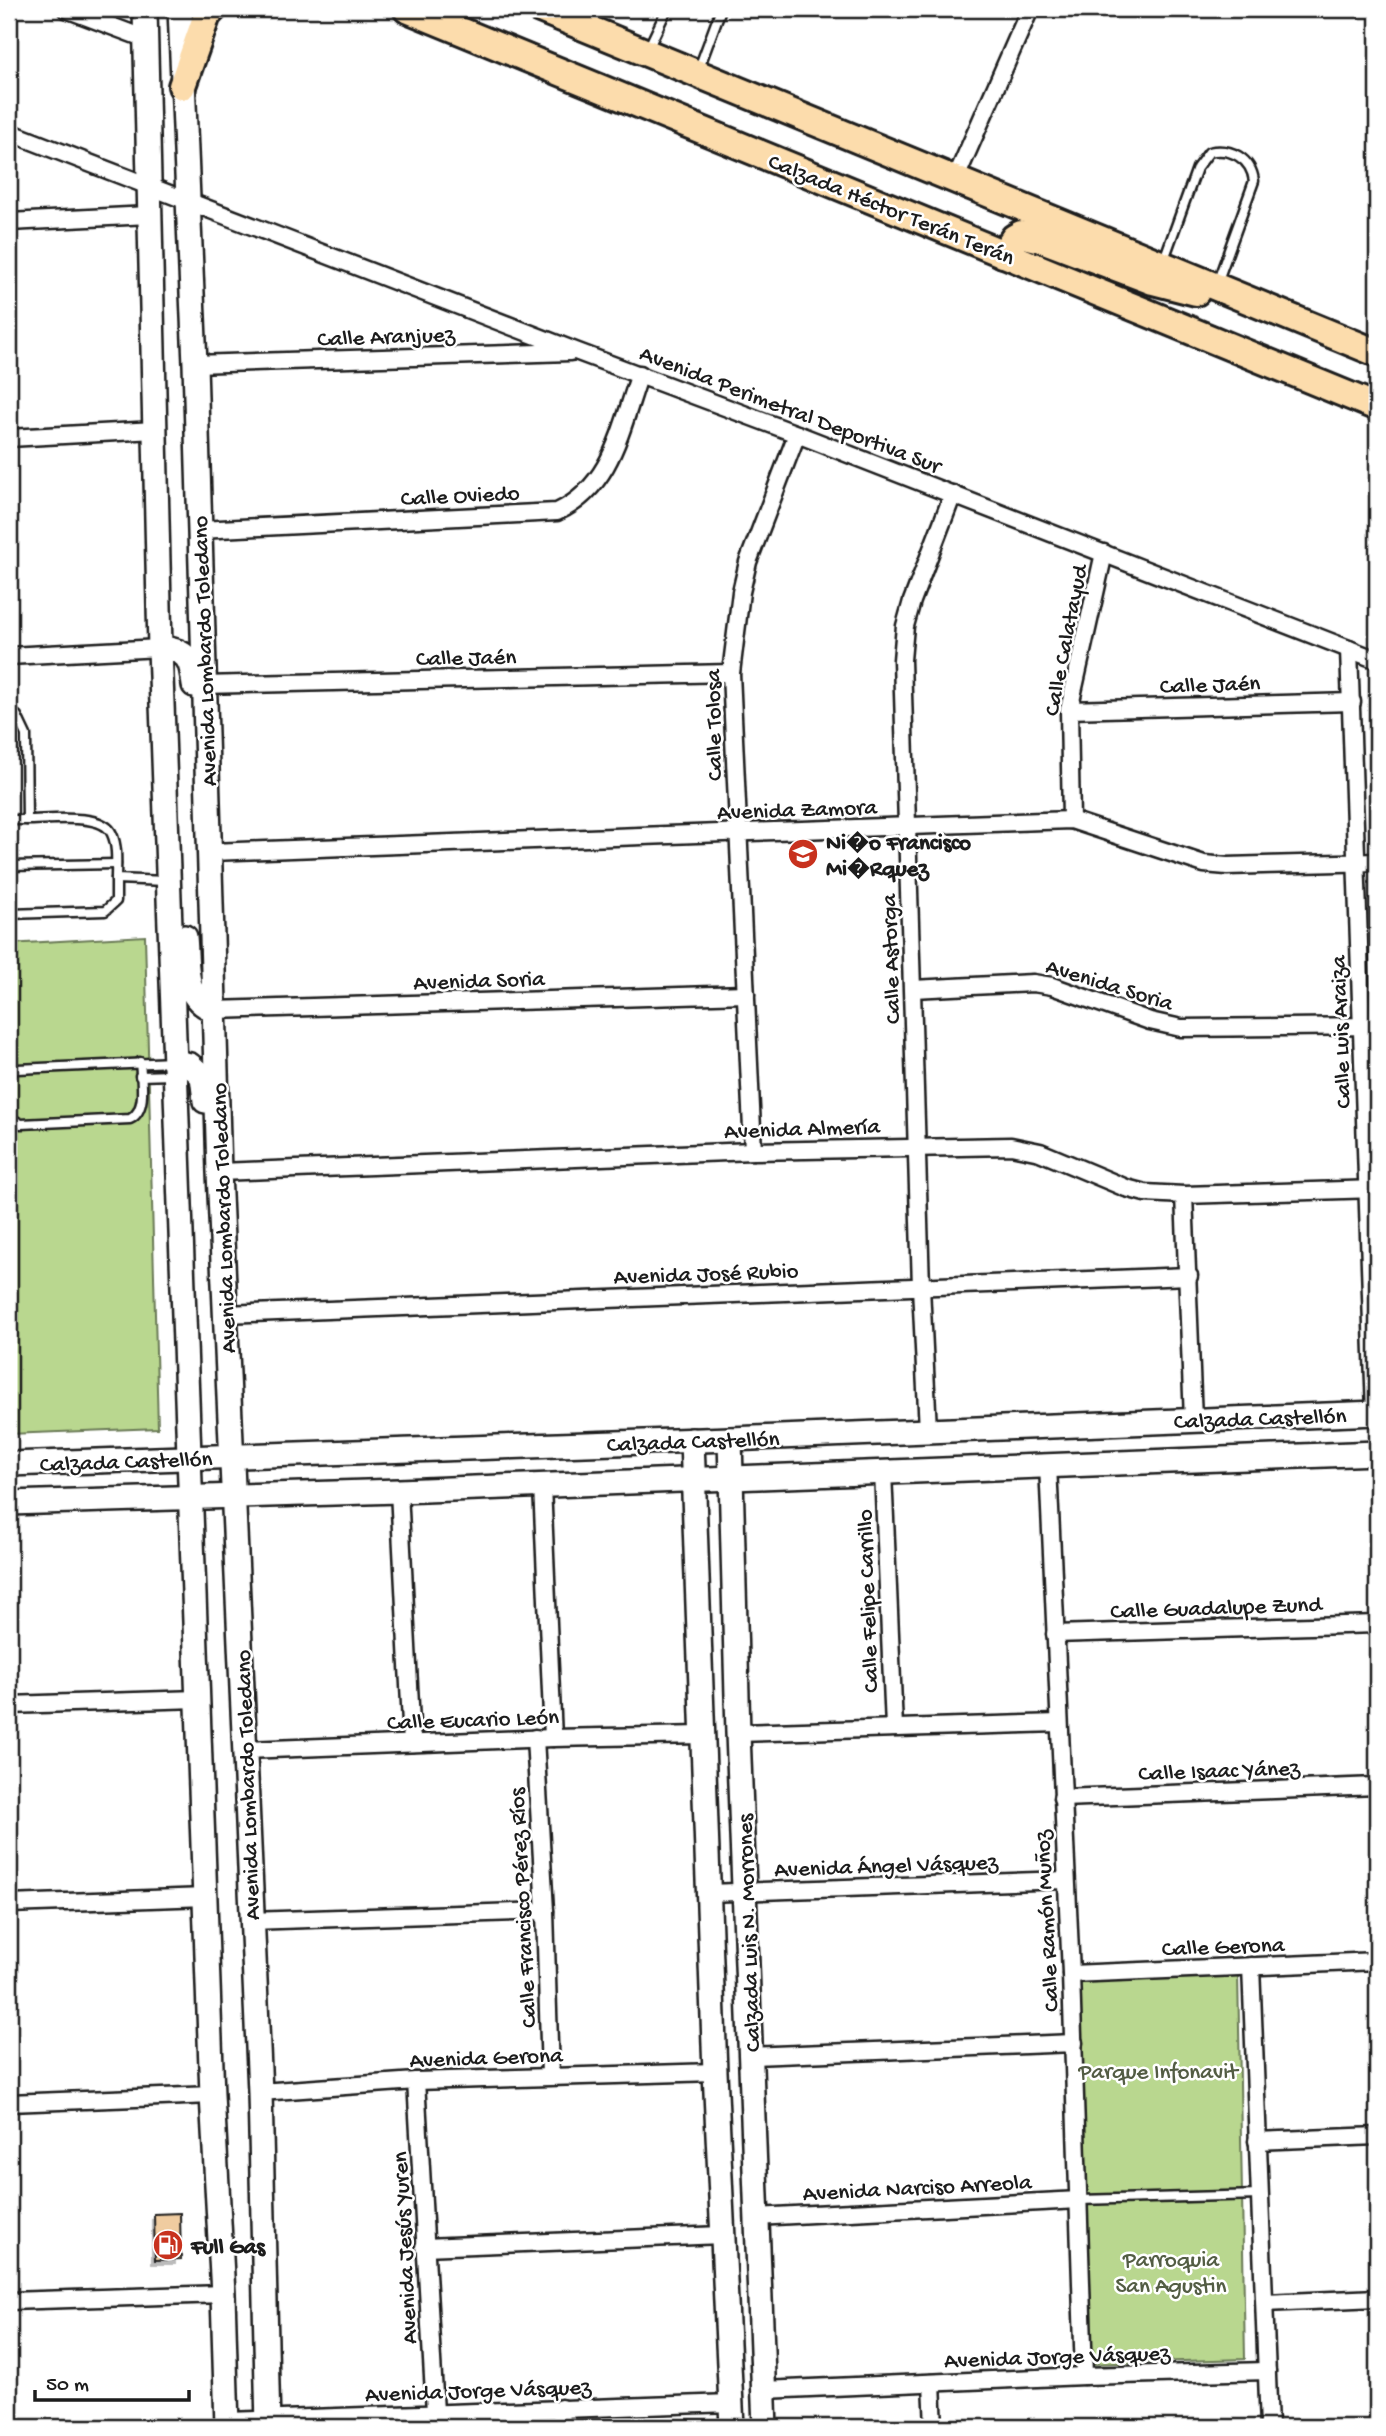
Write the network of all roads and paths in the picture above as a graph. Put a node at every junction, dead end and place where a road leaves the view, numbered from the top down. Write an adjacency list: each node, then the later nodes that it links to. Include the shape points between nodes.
1 (66, 9): 10 (street)
2 (145, 9): 10 (main road, Avenida Lombardo Toledano)
3 (180, 9): 13 (main road, Avenida Lombardo Toledano)
4 (213, 9): 13 (main road)
5 (407, 9): 20 (main road, Calzada Héctor Terán Terán)
6 (540, 9): 11 (main road)
7 (667, 9): 11 (lane)
8 (721, 9): 12 (lane)
9 (1030, 9): 15 (street)
10 (146, 39): 16 (main road, Avenida Lombardo Toledano)
11 (646, 53): 12 (main road)
12 (697, 74): 15 (main road)
13 (182, 86): 17 (main road, Avenida Lombardo Toledano)
14 (9, 132): 16 (street, Avenida Perimetral Deportiva Sur)
15 (955, 180): 21 (main road)
16 (148, 185): 17 (street, Avenida Perimetral Deportiva Sur); 18 (main road, Avenida Lombardo Toledano)
17 (187, 200): 24 (street, Avenida Perimetral Deportiva Sur); 26 (main road, Avenida Lombardo Toledano)
18 (149, 215): 19 (street); 29 (main road, Avenida Lombardo Toledano)
19 (9, 222)
20 (1003, 254): 23 (main road, via 1017,235 1034,236 1153,281); 28 (main road, Calzada Héctor Terán Terán)
21 (1162, 264): 22 (main road); 22 (lane, via 1197,168 1209,152 1223,149 1242,158 1254,181)
22 (1216, 286): 23 (main road)
23 (1270, 308): 25 (main road)
24 (578, 352): 26 (street, Calle Aranjuez); 27 (street, Avenida Perimetral Deportiva Sur)
25 (1377, 353)
26 (195, 364): 33 (main road, Avenida Lombardo Toledano)
27 (640, 374): 30 (street, Avenida Perimetral Deportiva Sur); 33 (street, Calle Oviedo, via 598,481 587,494 556,512)
28 (1377, 407)
29 (155, 430): 31 (street); 35 (main road, Avenida Lombardo Toledano)
30 (797, 434): 32 (street, Avenida Perimetral Deportiva Sur); 39 (street, Calle Tolosa, via 748,562)
31 (9, 438)
32 (953, 494): 34 (street, Avenida Perimetral Deportiva Sur); 48 (street, Calle Astorga, via 905,626)
33 (199, 530): 40 (main road, Avenida Lombardo Toledano)
34 (1104, 554): 36 (street, Avenida Perimetral Deportiva Sur); 43 (street, Calle Calatayud)
35 (160, 648): 37 (street); 44 (main road, via 182,651 190,663 197,734); 56 (main road, Avenida Lombardo Toledano)
36 (1349, 649): 38 (street, Avenida Perimetral Deportiva Sur); 41 (street, Calle Luis Araiza)
37 (9, 656)
38 (1377, 660)
39 (731, 673): 40 (street, Calle Jaén); 49 (street, Calle Tolosa)
40 (203, 685): 44 (main road, Avenida Lombardo Toledano)
41 (1352, 702): 43 (street, Calle Jaén); 52 (street, Calle Luis Araiza)
42 (9, 710): 46 (lane, via 26,735)
43 (1069, 710): 47 (street, Calle Calatayud)
44 (206, 760): 50 (main road, Avenida Lombardo Toledano)
45 (9, 820): 46 (lane)
46 (27, 820): 53 (lane, via 103,823 114,838)
47 (1071, 820): 48 (street, Avenida Zamora); 52 (street, Avenida Zamora, via 1205,864)
48 (907, 827): 49 (street, Avenida Zamora); 58 (street, Calle Astorga)
49 (738, 833): 50 (street, Avenida Zamora); 59 (street, Calle Tolosa)
50 (211, 852): 60 (main road, Avenida Lombardo Toledano)
51 (1377, 862): 52 (street, Avenida Zamora)
52 (1356, 863): 61 (street, Calle Luis Araiza)
53 (116, 864): 54 (lane); 55 (lane)
54 (9, 866)
55 (116, 879): 56 (lane); 57 (lane, via 116,901 105,911)
56 (169, 881): 60 (main road, via 181,912 190,988 199,1003); 63 (main road, Avenida Lombardo Toledano)
57 (9, 914)
58 (914, 989): 61 (street, Avenida Soria, via 1033,983 1181,1028); 67 (street, Calle Astorga)
59 (746, 994): 60 (street, Avenida Soria); 68 (street, Calle Tolosa)
60 (214, 1010): 69 (main road, Avenida Lombardo Toledano)
61 (1369, 1026): 70 (street, Calle Luis Araiza)
62 (140, 1062): 63 (lane); 64 (lane); 65 (lane)
63 (176, 1069): 65 (lane); 69 (main road, via 190,1065 202,1076 209,1143); 82 (main road, Avenida Lombardo Toledano)
64 (9, 1073)
65 (140, 1076): 66 (lane, via 141,1109 130,1119 21,1124)
66 (9, 1117)
67 (919, 1147): 68 (street, Avenida Almería); 71 (street, Avenida Almería, via 1026,1148 1126,1188); 73 (street, Calle Astorga)
68 (753, 1151): 69 (street, Avenida Almería)
69 (219, 1172): 74 (main road, Avenida Lombardo Toledano)
70 (1372, 1189): 71 (street, Avenida Almería); 75 (street, Calle Luis Araiza)
71 (1184, 1195): 72 (street)
72 (1189, 1276): 73 (street, Avenida José Rubio); 76 (street)
73 (921, 1287): 74 (street, Avenida José Rubio); 77 (street, Calle Astorga)
74 (225, 1314): 81 (main road, Avenida Lombardo Toledano)
75 (1376, 1413): 76 (main road, Calzada Castellón)
76 (1194, 1420): 77 (main road, Calzada Castellón)
77 (928, 1430): 78 (main road, Calzada Castellón)
78 (730, 1439): 79 (main road, Calzada Castellón); 87 (main road, Calzada Luis N. Morrones)
79 (692, 1440): 81 (main road, Calzada Castellón); 86 (main road, Calzada Luis N. Morrones)
80 (1377, 1453): 84 (main road, Calzada Castellón)
81 (233, 1457): 82 (main road, Calzada Castellón); 90 (main road, Avenida Lombardo Toledano)
82 (190, 1458): 83 (main road, Calzada Castellón); 91 (main road, Avenida Lombardo Toledano)
83 (9, 1464)
84 (1048, 1465): 85 (main road, Calzada Castellón); 94 (street, Calle Ramón Muñoz)
85 (883, 1472): 87 (main road, Calzada Castellón); 98 (street, Calle Felipe Carrillo)
86 (694, 1479): 87 (main road, Calzada Castellón); 88 (main road, Calzada Castellón); 100 (main road, Calzada Luis N. Morrones)
87 (731, 1479): 99 (main road, Calzada Luis N. Morrones)
88 (542, 1486): 89 (main road, Calzada Castellón); 102 (street)
89 (399, 1491): 90 (main road, Calzada Castellón); 103 (street)
90 (235, 1496): 91 (main road, Calzada Castellón); 104 (main road, Avenida Lombardo Toledano)
91 (192, 1498): 92 (main road, Calzada Castellón); 95 (main road, Avenida Lombardo Toledano)
92 (9, 1503)
93 (1377, 1624): 94 (street, Calle Guadalupe Zund)
94 (1055, 1633): 97 (street, Calle Ramón Muñoz)
95 (198, 1699): 96 (street); 110 (main road, Avenida Lombardo Toledano)
96 (9, 1705)
97 (1059, 1723): 98 (street); 106 (street, Calle Ramón Muñoz)
98 (894, 1727): 99 (street)
99 (738, 1733): 109 (main road, Calzada Luis N. Morrones)
100 (702, 1735): 102 (street, Calle Eucario León); 108 (main road, Calzada Luis N. Morrones)
101 (535, 1738): 102 (street, Calle Eucario León); 103 (street, Calle Eucario León); 112 (street, Calle Francisco Pérez Ríos)
102 (553, 1738)
103 (412, 1743): 104 (street, Calle Eucario León)
104 (244, 1750): 113 (main road, Avenida Lombardo Toledano)
105 (1377, 1786): 106 (street, Calle Isaac Yánez)
106 (1062, 1798): 107 (street, Calle Ramón Muñoz)
107 (1066, 1880): 109 (street, Avenida Ángel Vásquez); 116 (street, Calle Ramón Muñoz)
108 (708, 1892): 109 (street, Avenida Ángel Vásquez); 119 (main road, Calzada Luis N. Morrones)
109 (746, 1892): 118 (main road, Calzada Luis N. Morrones)
110 (206, 1897): 111 (street); 123 (main road, Avenida Lombardo Toledano)
111 (9, 1904)
112 (545, 1910): 113 (street); 120 (street, Calle Francisco Pérez Ríos)
113 (250, 1921): 122 (main road, Avenida Lombardo Toledano)
114 (1377, 1961): 115 (street, Calle Gerona)
115 (1251, 1966): 116 (street, Calle Gerona); 126 (street)
116 (1071, 1974): 117 (street, Calle Ramón Muñoz)
117 (1074, 2043): 118 (street); 128 (street, Calle Ramón Muñoz)
118 (751, 2056): 129 (main road, Calzada Luis N. Morrones)
119 (715, 2072): 120 (street, Avenida Gerona); 130 (main road, Calzada Luis N. Morrones)
120 (550, 2076): 121 (street, Avenida Gerona)
121 (416, 2081): 122 (street, Avenida Gerona); 131 (street, Avenida Jesús Yuren)
122 (260, 2092): 144 (main road, Avenida Lombardo Toledano)
123 (212, 2095): 124 (street); 132 (main road, Avenida Lombardo Toledano)
124 (9, 2103)
125 (1377, 2136): 126 (street)
126 (1257, 2141): 127 (street)
127 (1260, 2195): 128 (lane); 135 (street)
128 (1079, 2200): 129 (street, Avenida Narciso Arreola); 137 (street, Calle Ramón Muñoz)
129 (756, 2217): 139 (main road, Calzada Luis N. Morrones)
130 (722, 2235): 131 (street); 140 (main road, Calzada Luis N. Morrones)
131 (424, 2247): 142 (street, Avenida Jesús Yuren)
132 (223, 2294): 134 (street); 143 (main road, Avenida Lombardo Toledano)
133 (1377, 2298): 135 (street)
134 (9, 2301)
135 (1265, 2303): 136 (street)
136 (1267, 2371): 137 (street, Avenida Jorge Vásquez); 149 (street)
137 (1084, 2376): 138 (street, Avenida Jorge Vásquez)
138 (932, 2383): 139 (street, Avenida Jorge Vásquez); 148 (street)
139 (764, 2390): 147 (main road, Calzada Luis N. Morrones)
140 (731, 2403): 141 (street, Avenida Jorge Vásquez); 146 (main road, Calzada Luis N. Morrones)
141 (561, 2408): 142 (street, Avenida Jorge Vásquez); 145 (street)
142 (435, 2412): 144 (street, Avenida Jorge Vásquez)
143 (227, 2424): 144 (street, Avenida Jorge Vásquez)
144 (268, 2424)
145 (562, 2427)
146 (732, 2427)
147 (765, 2427)
148 (934, 2427)
149 (1269, 2427)

